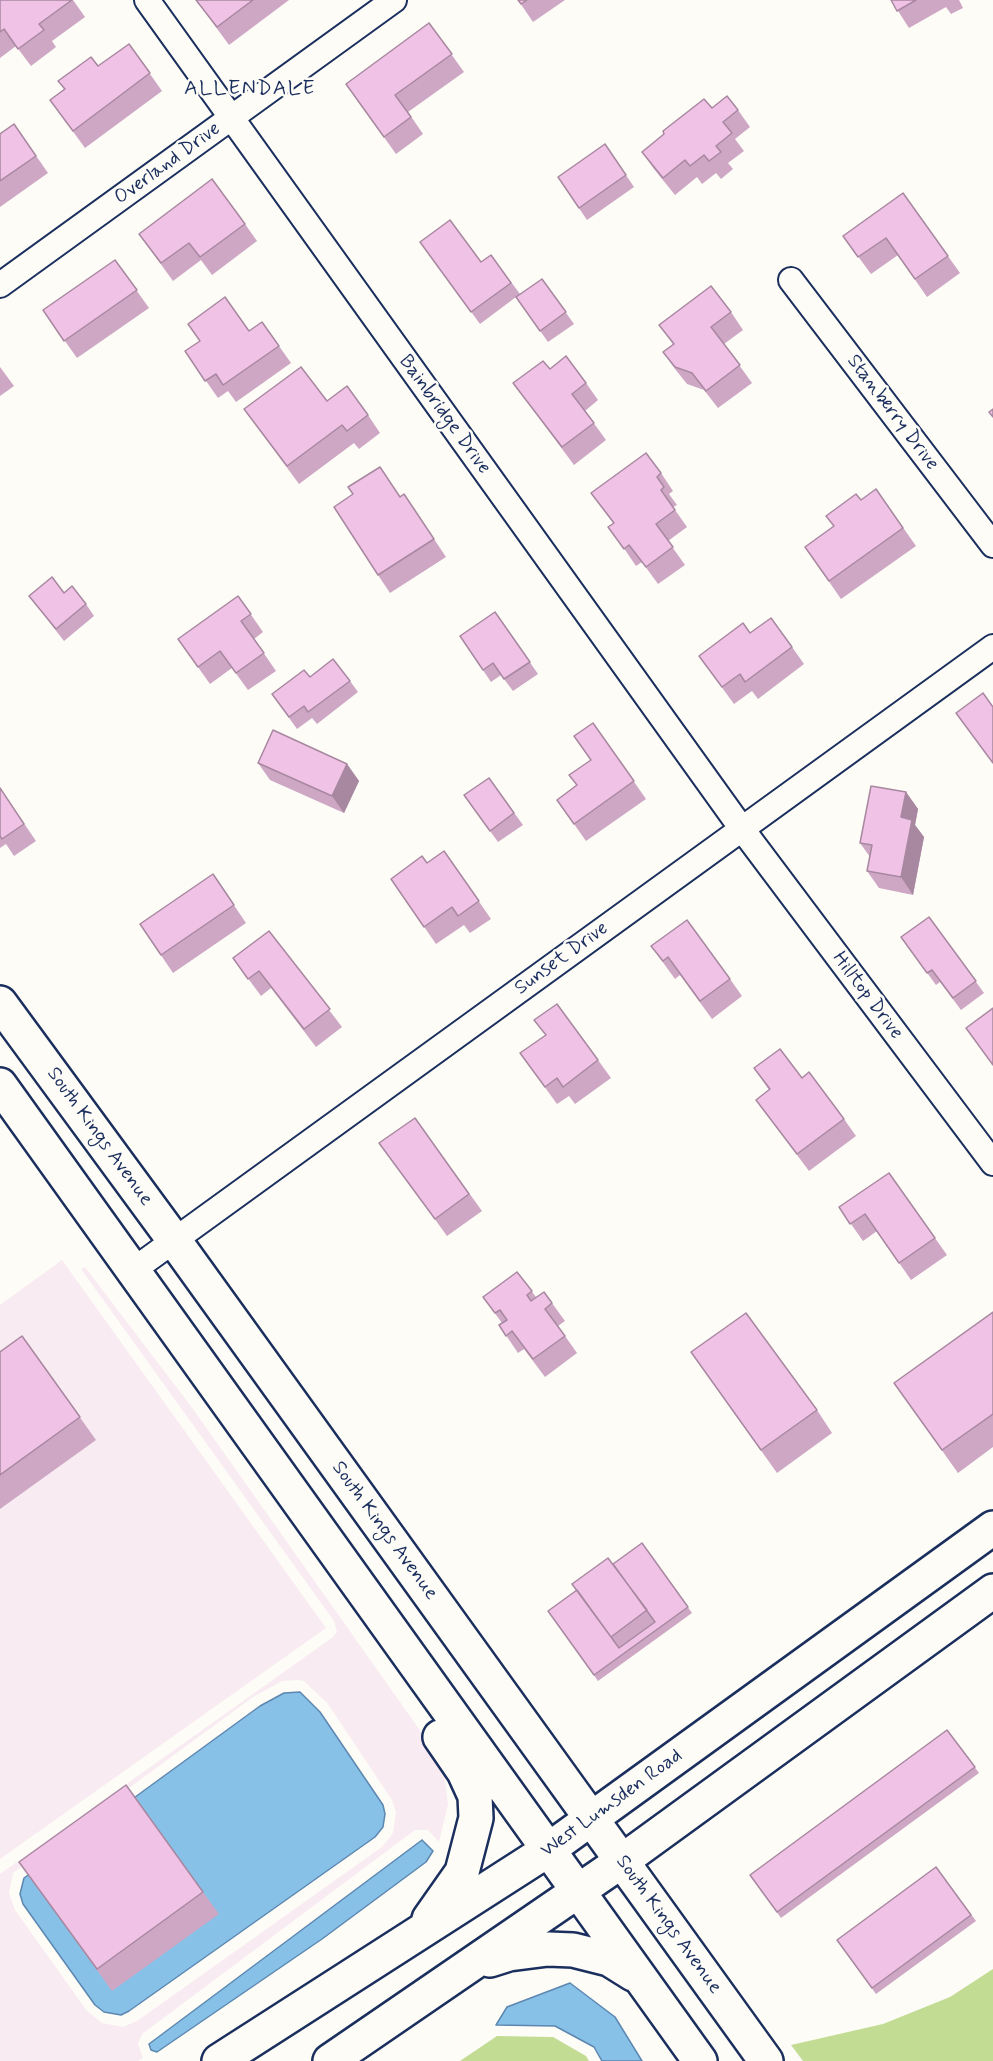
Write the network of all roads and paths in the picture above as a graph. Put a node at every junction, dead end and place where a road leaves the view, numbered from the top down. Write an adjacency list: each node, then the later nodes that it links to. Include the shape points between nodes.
1 (147, 0): 3 (street, Bainbridge Drive)
2 (394, 0): 3 (street, Overland Drive)
3 (231, 118): 5 (street, Overland Drive); 8 (street, Bainbridge Drive)
4 (791, 280): 6 (street, Stanberry Drive)
5 (0, 285)
6 (993, 545)
7 (993, 647): 8 (street, Sunset Drive)
8 (742, 829): 11 (street, Hilltop Drive); 12 (street, Sunset Drive)
9 (0, 1003): 12 (main road, South Kings Avenue)
10 (0, 1084): 13 (main road)
11 (993, 1163)
12 (174, 1240): 13 (street, Sunset Drive); 17 (main road, South Kings Avenue)
13 (132, 1270): 15 (main road)
14 (993, 1528): 17 (main road, West Lumsden Road)
15 (357, 1584): 18 (main road); 21 (main road, via 362,1627 464,1772 474,1796 476,1818 462,1872 448,1896)
16 (993, 1591): 19 (main road)
17 (592, 1820): 18 (main road, West Lumsden Road); 19 (main road, South Kings Avenue)
18 (548, 1850): 20 (main road); 21 (main road, West Lumsden Road)
19 (622, 1862): 20 (main road); 27 (main road, South Kings Avenue)
20 (578, 1893): 22 (main road); 23 (main road)
21 (412, 1938): 24 (main road, West Lumsden Road)
22 (472, 1966): 23 (main road, via 509,1954 573,1950 609,1959); 25 (main road)
23 (640, 1978): 26 (main road)
24 (219, 2061)
25 (330, 2061)
26 (700, 2061)
27 (766, 2061)

